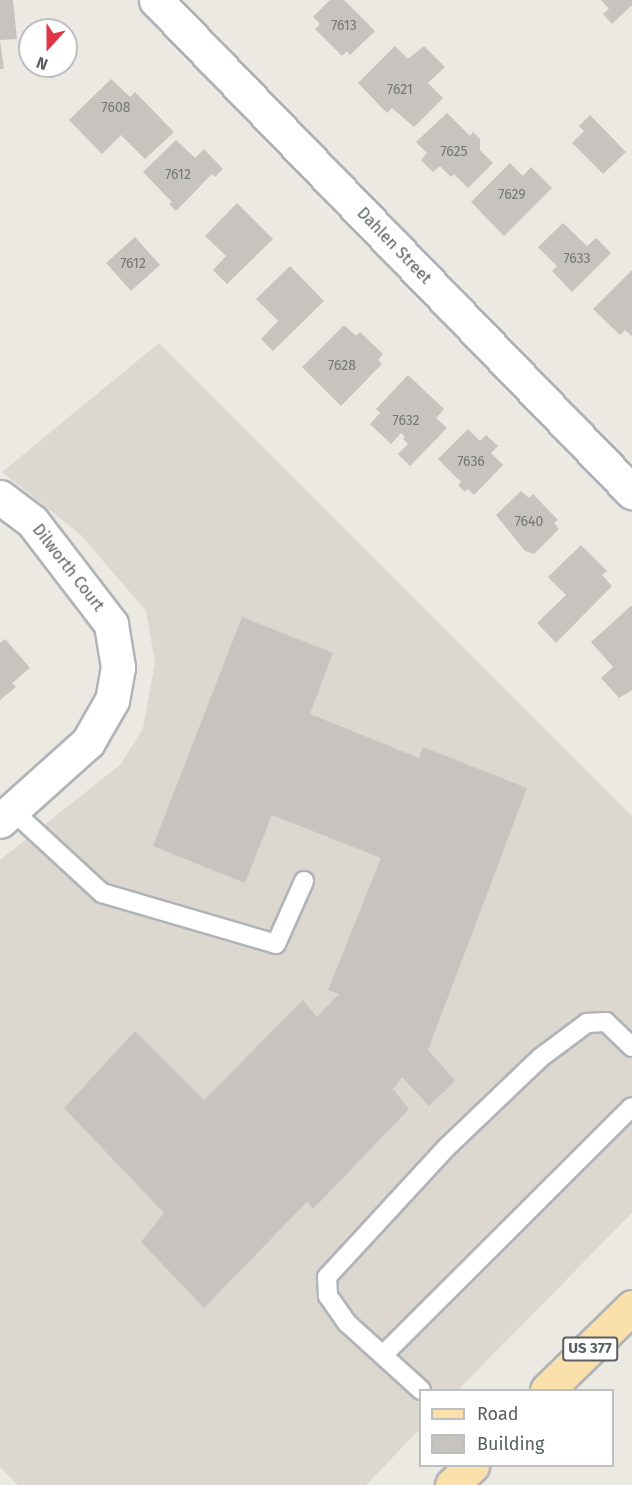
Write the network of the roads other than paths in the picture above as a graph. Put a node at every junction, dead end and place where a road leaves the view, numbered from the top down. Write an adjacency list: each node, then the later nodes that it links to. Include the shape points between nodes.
1 (156, 0): 2 (street, Dahlen Street)
2 (632, 492)
3 (0, 497): 4 (street, Dilworth Court, via 32,521 111,624 118,667 112,700 88,742)
4 (6, 816): 5 (lane, via 102,893 276,944)
5 (304, 881)
6 (632, 1047): 9 (lane, via 606,1022 587,1023 540,1058 447,1148 327,1277 328,1296 347,1323)
7 (632, 1107): 9 (lane)
8 (632, 1307): 11 (main road, US 377)
9 (382, 1355): 10 (lane)
10 (420, 1389)
11 (548, 1389)
12 (471, 1467): 13 (main road)
13 (452, 1485)

